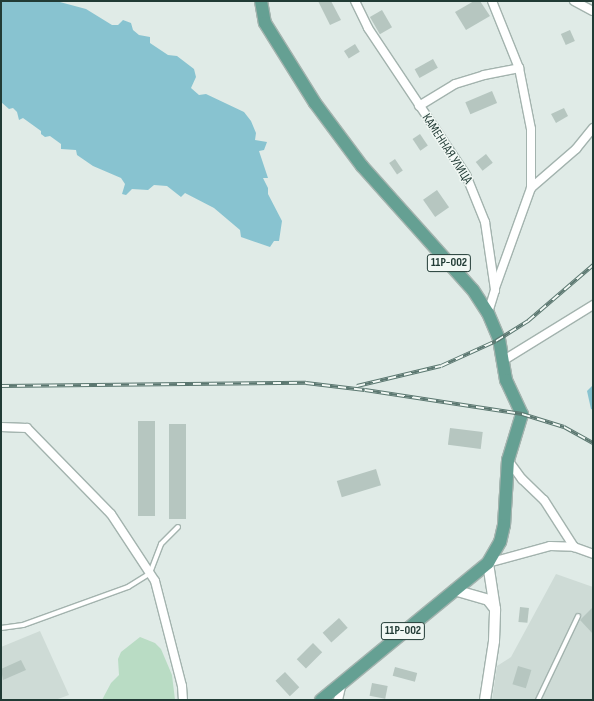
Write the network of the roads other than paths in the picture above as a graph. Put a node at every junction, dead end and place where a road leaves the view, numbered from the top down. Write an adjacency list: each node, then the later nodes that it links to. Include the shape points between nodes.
1 (261, 1): 12 (main road, 11Р-002, via 265,22 315,103 362,166 473,290)
2 (355, 1): 7 (street, КАМЕННАЯ УЛИЦА, via 368,28)
3 (492, 1): 6 (street)
4 (574, 1): 5 (street)
5 (593, 11)
6 (519, 68): 7 (street, via 455,84); 9 (street, via 531,129)
7 (419, 106): 10 (street, КАМЕННАЯ УЛИЦА, via 466,175 485,222)
8 (593, 128): 9 (street, via 576,149)
9 (531, 188): 10 (street)
10 (494, 290): 12 (street, КАМЕННАЯ УЛИЦА)
11 (593, 305): 13 (street)
12 (488, 313): 13 (main road, 11Р-002, via 499,339)
13 (504, 360): 15 (main road, 11Р-002, via 506,380 522,414)
14 (1, 427): 20 (street, via 26,428 111,514)
15 (508, 460): 17 (street, via 522,479 544,500); 19 (main road, 11Р-002, via 504,525 500,542)
16 (178, 527): 20 (lane, via 161,544)
17 (574, 547): 18 (street); 19 (street, via 550,546)
18 (593, 554)
19 (488, 563): 21 (main road, 11Р-002); 22 (street)
20 (150, 573): 24 (lane, via 128,587 102,598 23,625); 26 (street, via 155,581 182,686)
21 (454, 590): 22 (street, via 488,600); 25 (main road, 11Р-002)
22 (495, 609): 29 (street, via 494,641)
23 (578, 616): 30 (lane)
24 (1, 628)
25 (342, 682): 27 (main road, 11Р-002); 28 (street)
26 (183, 700)
27 (321, 700)
28 (338, 700)
29 (485, 700)
30 (538, 700)

